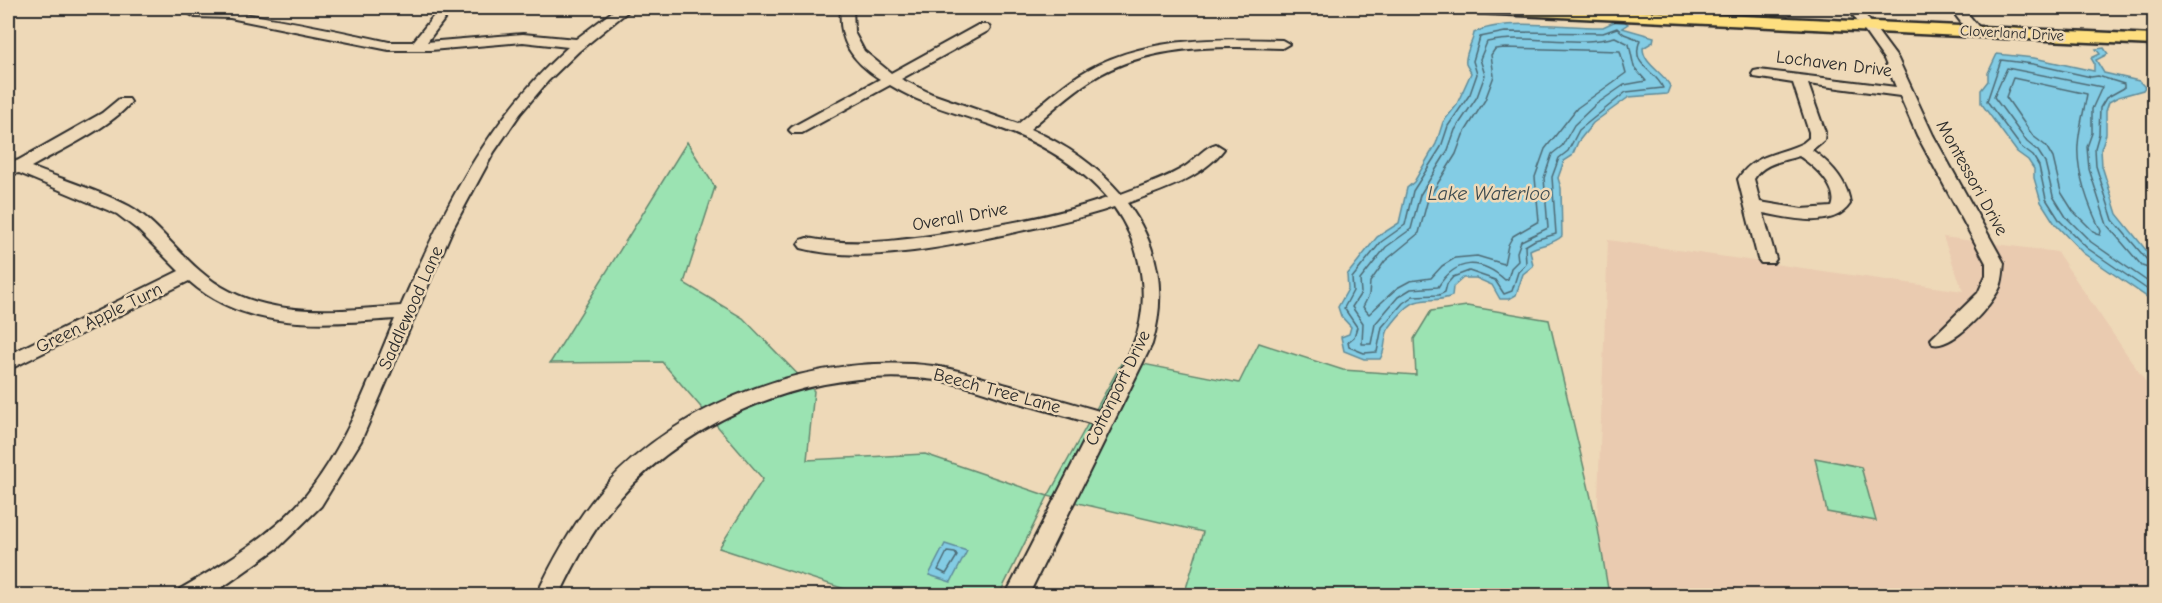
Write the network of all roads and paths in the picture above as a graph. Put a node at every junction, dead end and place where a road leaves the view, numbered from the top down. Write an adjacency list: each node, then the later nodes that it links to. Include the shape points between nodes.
1 (446, 8): 14 (street)
2 (625, 8): 12 (street, Saddlewood Lane)
3 (847, 8): 17 (street, Cottonport Drive, via 846,29 855,47 870,66)
4 (1475, 8): 8 (main road, Cloverland Drive)
5 (1854, 8): 8 (street, Montessori Drive)
6 (1956, 8): 10 (street)
7 (195, 14): 14 (street, via 222,13 371,43)
8 (1868, 25): 10 (main road, Cloverland Drive); 18 (street, Montessori Drive, via 1892,59)
9 (982, 28): 17 (street)
10 (1975, 31): 11 (main road, Cloverland Drive)
11 (2154, 40)
12 (580, 44): 14 (street, via 523,38); 30 (street, Saddlewood Lane, via 533,90 486,152 459,200)
13 (1282, 44): 21 (street, via 1204,44 1140,54 1088,76)
14 (417, 46)
15 (1758, 74): 16 (street, Lochaven Drive)
16 (1799, 79): 18 (street, Lochaven Drive); 23 (street, via 1817,135 1815,142)
17 (890, 80): 20 (street); 21 (street, Cottonport Drive)
18 (1905, 92): 31 (street, Montessori Drive, via 1995,263 1991,289)
19 (124, 102): 24 (street, via 103,119)
20 (796, 130)
21 (1020, 130): 25 (street, Cottonport Drive, via 1078,161)
22 (1216, 149): 25 (street, Overall Drive, via 1193,168)
23 (1801, 150): 26 (street, via 1750,171 1746,182); 26 (street, via 1831,173 1842,201 1839,209 1819,215)
24 (11, 168): 29 (street, via 118,207 138,221)
25 (1118, 200): 27 (street, Overall Drive, via 1000,231 933,243 853,249); 33 (street, Cottonport Drive, via 1143,246 1151,276 1152,303 1143,344)
26 (1753, 206): 28 (street)
27 (807, 244)
28 (1767, 259)
29 (190, 273): 30 (street, via 226,299 278,315); 32 (street, Green Apple Turn)
30 (408, 312): 34 (street, Saddlewood Lane, via 353,435 317,496 267,543)
31 (1940, 339)
32 (8, 363)
33 (1104, 420): 35 (street, Beech Tree Lane, via 926,372 856,372 788,386 706,421 637,468 612,492 581,534); 36 (street, Cottonport Drive)
34 (188, 596)
35 (547, 596)
36 (1016, 596)

